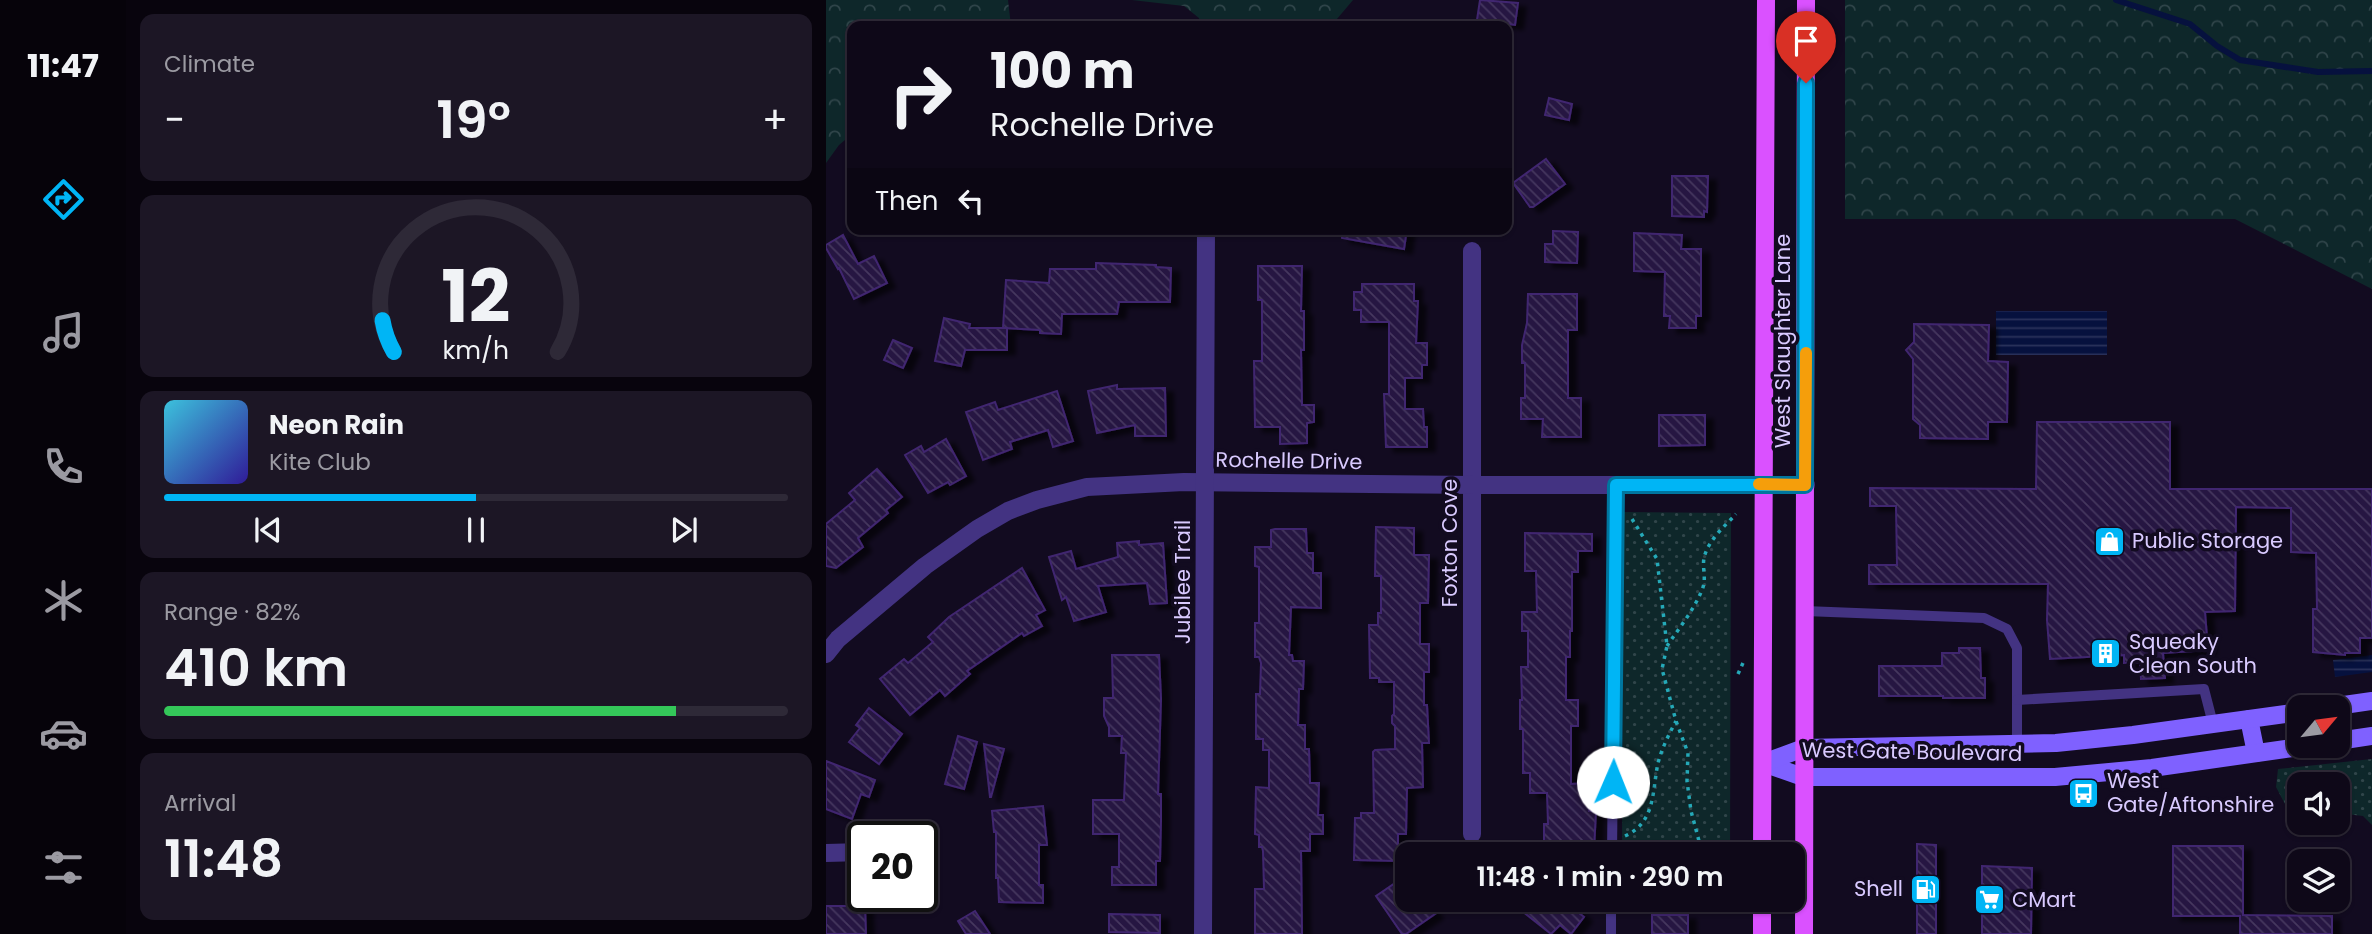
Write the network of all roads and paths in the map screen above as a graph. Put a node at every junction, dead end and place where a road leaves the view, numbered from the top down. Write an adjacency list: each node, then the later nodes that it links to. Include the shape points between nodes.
1 (1766, 0): 6 (main road, West Slaughter Lane)
2 (1806, 0): 9 (main road, West Slaughter Lane)
3 (1206, 235): 5 (street, Jubilee Trail)
4 (1472, 251): 7 (street, Foxton Cove)
5 (1205, 483): 7 (street, Rochelle Drive); 13 (street, Rochelle Drive, via 1087,487 1008,511); 40 (street, Jubilee Trail)
6 (1764, 483): 8 (street, Rochelle Drive); 9 (street, Rochelle Drive); 29 (main road, West Slaughter Lane)
7 (1473, 485): 8 (street, Rochelle Drive); 31 (street, Foxton Cove)
8 (1616, 485): 32 (lane)
9 (1805, 485): 12 (main road, West Slaughter Lane)
10 (1736, 513): 14 (path, via 1706,553 1701,593)
11 (1636, 528): 14 (path, via 1657,559)
12 (1805, 611): 16 (lane, via 1984,618 2007,629 2017,648); 26 (main road, West Slaughter Lane)
13 (832, 633): 15 (street, Rochelle Drive)
14 (1667, 646): 21 (path, via 1662,669)
15 (826, 654)
16 (2017, 699): 22 (lane, via 2204,689); 25 (lane)
17 (2372, 701): 18 (main road)
18 (2350, 704)
19 (2287, 714): 20 (main road, West Gate Boulevard)
20 (2249, 719): 22 (main road, West Gate Boulevard); 28 (main road)
21 (1676, 721): 32 (path, via 1658,762 1649,814 1635,831); 34 (path, via 1688,753 1690,811)
22 (2213, 723): 25 (main road, West Gate Boulevard, via 2101,739)
23 (2372, 736): 24 (main road)
24 (2350, 739)
25 (2017, 744): 26 (main road, West Gate Boulevard)
26 (1804, 748): 29 (main road, West Gate Boulevard); 30 (main road, West Slaughter Lane)
27 (2287, 749): 28 (main road, West Gate Boulevard)
28 (2256, 753): 30 (main road, West Gate Boulevard, via 2055,777)
29 (1763, 763): 30 (main road, West Gate Boulevard); 35 (main road, West Slaughter Lane)
30 (1803, 777): 43 (main road, West Slaughter Lane)
31 (1472, 834)
32 (1612, 837): 33 (lane)
33 (1612, 842)
34 (1701, 842)
35 (1762, 842)
36 (847, 852): 37 (street)
37 (826, 853)
38 (1611, 912): 41 (lane)
39 (1762, 912): 42 (main road)
40 (1203, 934)
41 (1611, 934)
42 (1762, 934)
43 (1804, 934)

